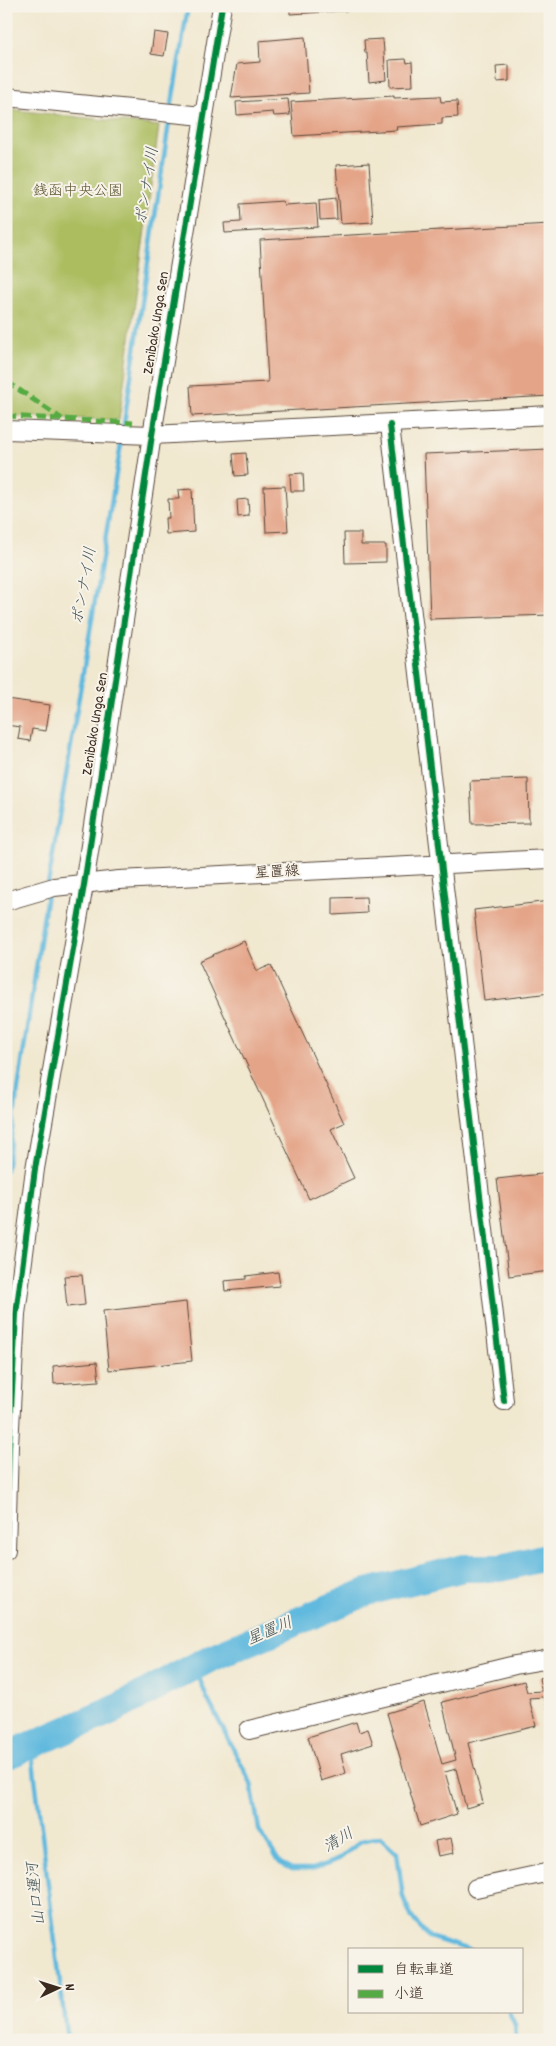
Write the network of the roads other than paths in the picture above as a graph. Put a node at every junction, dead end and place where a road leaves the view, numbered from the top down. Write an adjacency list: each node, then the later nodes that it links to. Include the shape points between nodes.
1 (222, 6): 3 (street, Zenibako Unga Sen)
2 (6, 97): 3 (street)
3 (203, 116): 7 (street, Zenibako Unga Sen)
4 (550, 415): 5 (street)
5 (390, 425): 7 (street); 9 (street)
6 (6, 430): 7 (street)
7 (152, 435): 10 (street, Zenibako Unga Sen)
8 (550, 859): 9 (street, 星置線)
9 (442, 864): 10 (street, 星置線, via 119,880); 12 (street)
10 (84, 885): 11 (street, 星置線, via 54,887); 13 (street, Zenibako Unga Sen, via 37,1159 16,1314)
11 (6, 901)
12 (504, 1401)
13 (6, 1550)
14 (550, 1659): 15 (street)
15 (249, 1730)
16 (550, 1872): 17 (street)
17 (476, 1888)

